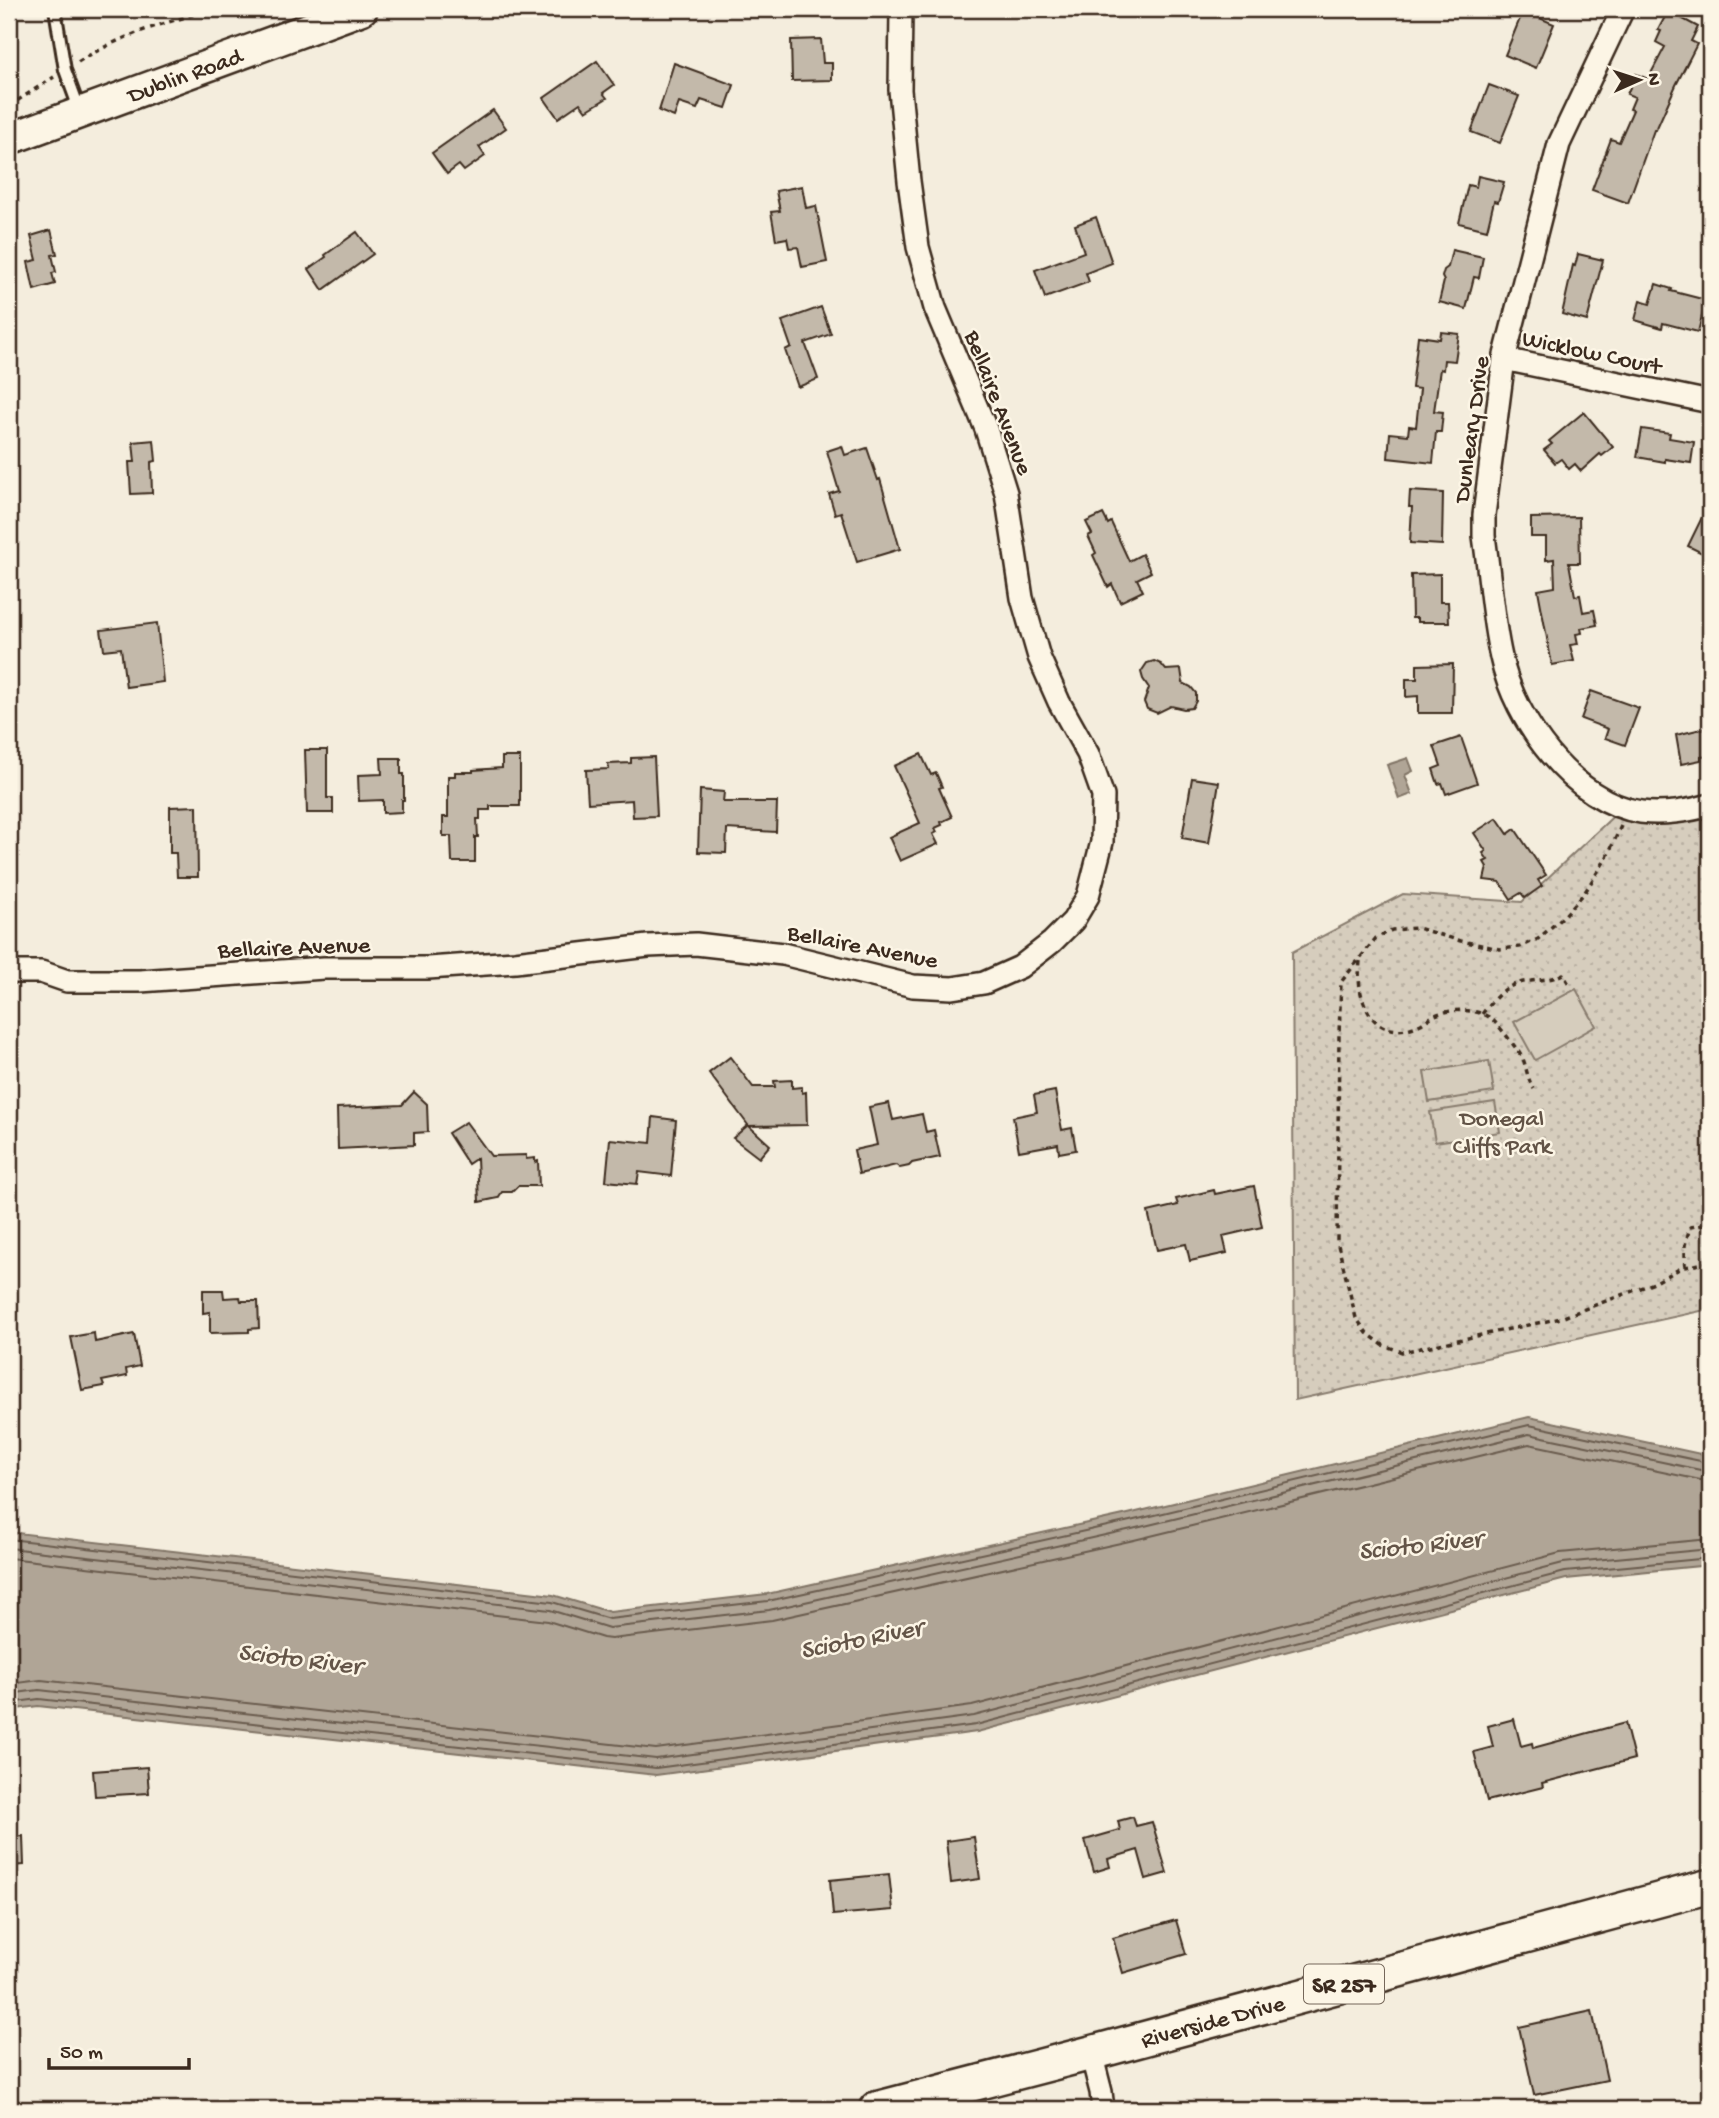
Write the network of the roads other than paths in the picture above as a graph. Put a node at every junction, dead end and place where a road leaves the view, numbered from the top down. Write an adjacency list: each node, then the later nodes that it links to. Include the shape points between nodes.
1 (55, 9): 5 (lane, via 65,70)
2 (362, 9): 5 (main road, Dublin Road)
3 (901, 9): 10 (street, Bellaire Avenue, via 900,90 918,247 935,308 986,429 1006,493 1022,598 1039,657 1088,754 1103,796 1102,842 1088,895 1073,920 1020,967 984,983 952,988 913,986 783,954 696,944 428,968 324,968 140,981 67,981 41,972)
4 (1623, 9): 7 (street, Dunleary Drive, via 1559,144)
5 (80, 113): 6 (main road, Dublin Road)
6 (9, 139)
7 (1504, 359): 8 (street, Wicklow Court); 9 (street, Dunleary Drive, via 1484,536 1501,658 1521,708 1554,760 1605,800 1636,811)
8 (1710, 402)
9 (1710, 805)
10 (9, 972)
11 (1710, 1886): 12 (main road, Riverside Drive / SR 257)
12 (1091, 2053): 13 (main road, Riverside Drive / SR 257); 14 (street)
13 (876, 2109)
14 (1103, 2109)

